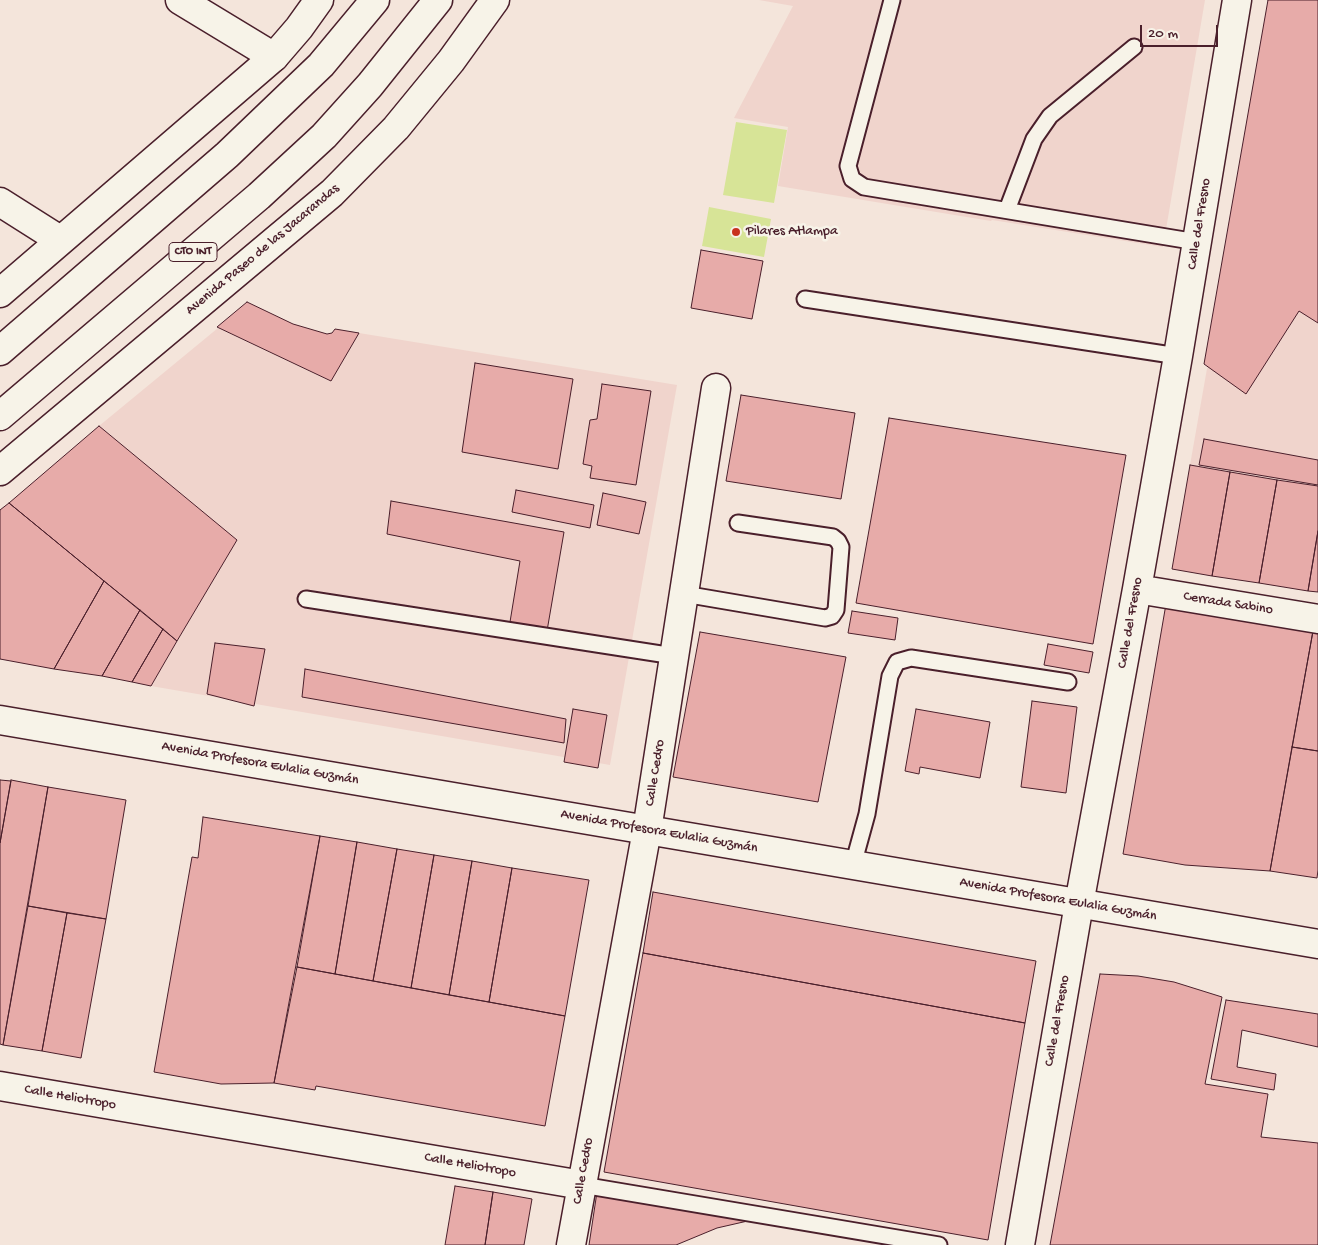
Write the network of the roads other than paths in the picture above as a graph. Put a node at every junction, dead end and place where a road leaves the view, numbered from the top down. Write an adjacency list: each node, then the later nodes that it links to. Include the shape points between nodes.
1 (180, 0): 9 (main road)
2 (319, 0): 9 (main road, via 300,28)
3 (375, 0): 16 (main road, via 321,65 227,155)
4 (438, 0): 19 (main road, CTO INT, via 324,136 259,196)
5 (495, 0): 20 (main road, Avenida Paseo de las Jacarandas, via 451,61 396,128 332,193)
6 (892, 0): 11 (lane, via 848,166 852,179 864,187)
7 (1237, 0): 13 (main road, Calle del Fresno)
8 (1134, 48): 11 (lane, via 1050,116 1034,139)
9 (274, 56): 12 (main road)
10 (0, 202): 12 (main road)
11 (1007, 210): 13 (lane)
12 (60, 240): 14 (main road)
13 (1197, 242): 17 (main road, Calle del Fresno)
14 (0, 292)
15 (804, 298): 17 (lane)
16 (0, 351)
17 (1178, 356): 22 (main road, Calle del Fresno)
18 (716, 388): 23 (main road, Calle Cedro)
19 (4, 413)
20 (0, 471)
21 (738, 523): 23 (lane, via 833,537 838,541 841,547 836,610 832,616 826,618)
22 (1138, 589): 25 (main road, Cerrada Sabino); 31 (main road, Calle del Fresno)
23 (684, 594): 26 (main road, Calle Cedro)
24 (306, 599): 26 (lane)
25 (1318, 619)
26 (674, 656): 29 (main road, Calle Cedro)
27 (1068, 682): 30 (lane, via 911,658 897,662 890,676 867,814)
28 (0, 720): 29 (main road, Avenida Profesora Eulalia Guzmán)
29 (647, 830): 30 (main road, Avenida Profesora Eulalia Guzmán); 34 (main road, Calle Cedro)
30 (853, 865): 31 (main road, Avenida Profesora Eulalia Guzmán)
31 (1079, 904): 32 (main road, Avenida Profesora Eulalia Guzmán); 37 (main road, Calle del Fresno)
32 (1318, 944)
33 (0, 1086): 34 (main road, Calle Heliotropo)
34 (582, 1185): 35 (main road, Calle Cedro); 36 (lane, Calle Heliotropo)
35 (571, 1245)
36 (939, 1245)
37 (1020, 1245)

